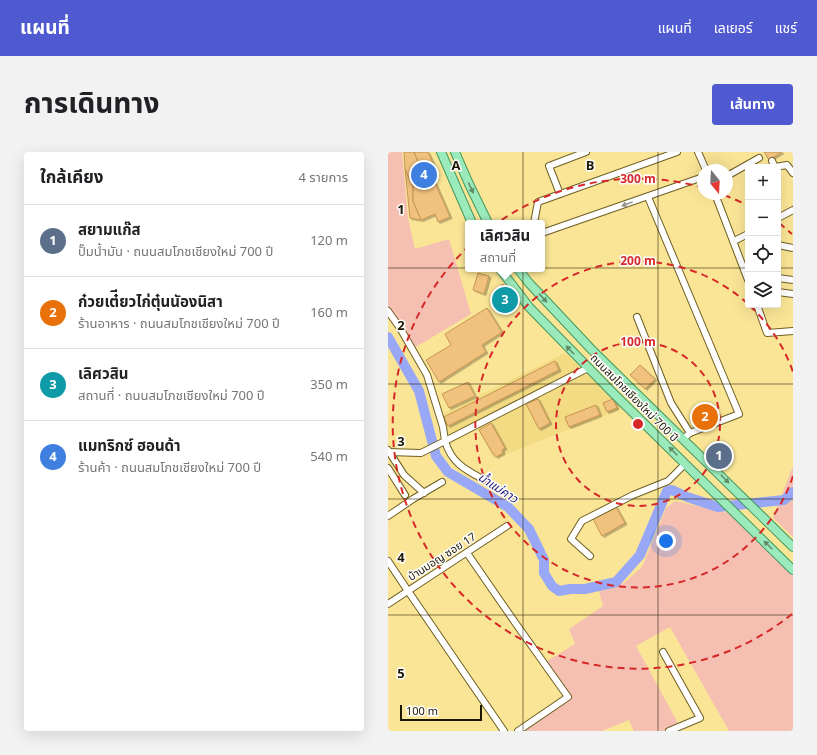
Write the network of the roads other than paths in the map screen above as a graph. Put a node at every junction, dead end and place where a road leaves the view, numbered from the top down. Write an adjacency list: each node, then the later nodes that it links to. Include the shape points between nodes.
1 (441, 152): 17 (main road)
2 (455, 152): 18 (main road, one-way to 18)
3 (586, 152): 12 (street, via 549,166)
4 (678, 152): 12 (street)
5 (698, 152): 8 (street)
6 (759, 158): 9 (street)
7 (772, 162): 10 (street, via 775,167 787,165)
8 (703, 164)
9 (733, 173)
10 (793, 173)
11 (697, 179): 13 (street)
12 (560, 194): 19 (street, via 538,202)
13 (648, 197): 20 (street, one-way to 20); 37 (street, via 738,414)
14 (717, 200): 22 (street)
15 (793, 210): 16 (street)
16 (781, 216)
17 (471, 220)
18 (486, 220)
19 (535, 220)
20 (545, 232)
21 (745, 236): 22 (street)
22 (734, 241): 25 (street)
23 (781, 246): 24 (street)
24 (793, 248)
25 (745, 269)
26 (502, 272): 36 (main road, ถนนสมโภชเชียงใหม่ 700 ปี, one-way to 26, via 528,307)
27 (520, 272): 37 (main road, ถนนสมโภชเชียงใหม่ 700 ปี, one-way to 37, via 591,349)
28 (781, 278): 29 (street)
29 (793, 280)
30 (781, 292): 31 (street)
31 (793, 294)
32 (758, 308): 35 (street, via 768,334)
33 (388, 311): 38 (street, via 427,375 443,427)
34 (637, 317): 37 (street)
35 (793, 331)
36 (588, 368): 38 (street); 40 (main road, ถนนสมโภชเชียงใหม่ 700 ปี, one-way to 36)
37 (687, 436): 48 (main road, ถนนสมโภชเชียงใหม่ 700 ปี, one-way to 48)
38 (443, 442): 39 (street, via 421,453); 43 (street, via 463,469)
39 (388, 451): 44 (street, via 404,475)
40 (685, 464): 50 (street, via 668,481 633,495 582,521 571,539); 52 (main road, ถนนสมโภชเชียงใหม่ 700 ปี, one-way to 40)
41 (388, 468): 45 (street)
42 (442, 482): 44 (street)
43 (488, 482)
44 (424, 493): 46 (street)
45 (405, 495)
46 (388, 516)
47 (507, 526): 49 (street, บ้านมอญ ซอย 17)
48 (793, 547)
49 (467, 553): 53 (street, บ้านมอญ ซอย 17); 57 (street, via 568,697)
50 (590, 556)
51 (388, 560): 53 (street)
52 (793, 570)
53 (408, 592): 54 (street, บ้านมอญ ซอย 17); 56 (street)
54 (388, 604)
55 (663, 652): 58 (street, via 700,718)
56 (504, 731)
57 (518, 731)
58 (669, 731)

